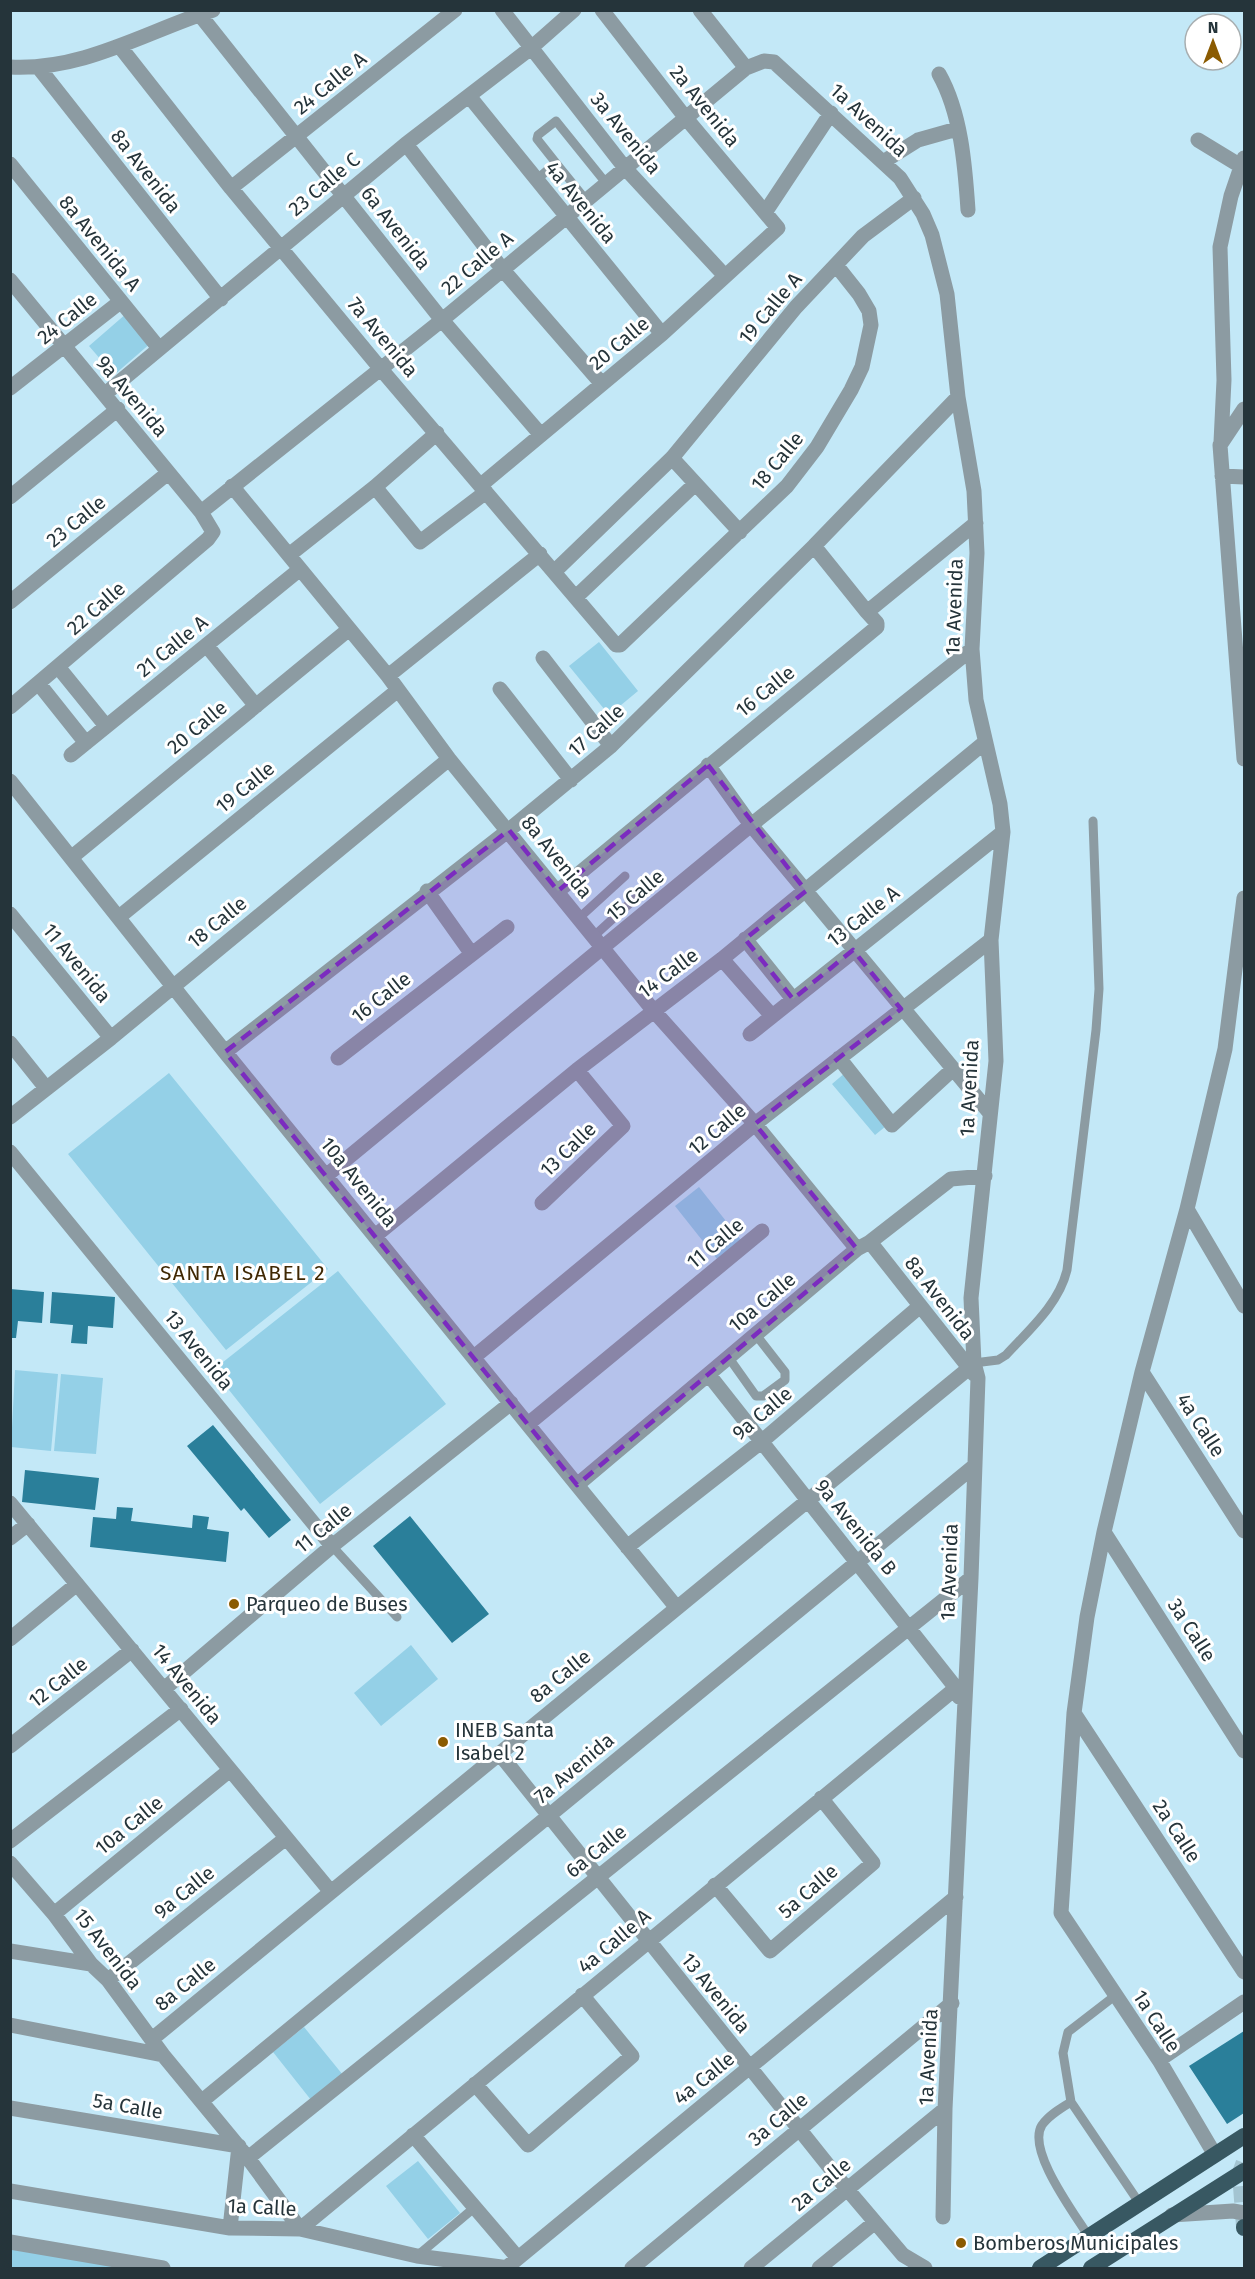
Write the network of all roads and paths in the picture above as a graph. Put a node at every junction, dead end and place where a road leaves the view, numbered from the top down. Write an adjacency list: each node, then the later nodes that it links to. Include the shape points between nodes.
1 (455, 10): 17 (street, 24 Calle A)
2 (502, 10): 8 (street, 3a Avenida)
3 (574, 10): 8 (street, 23 Calle C)
4 (602, 10): 15 (street, 2a Avenida)
5 (700, 10): 11 (street)
6 (206, 13): 7 (street); 17 (street, 6a Avenida)
7 (121, 48): 10 (street); 27 (street, 7a Avenida)
8 (531, 48): 13 (street, 23 Calle C); 24 (street, 3a Avenida)
9 (10, 67): 10 (street)
10 (39, 68): 40 (street, 8a Avenida)
11 (746, 68): 14 (street, 1a Avenida, via 764,61 774,62); 15 (street, 22 Calle A)
12 (939, 74): 16 (street, via 948,89)
13 (469, 96): 19 (street, 23 Calle C); 25 (street, 4a Avenida)
14 (831, 113): 20 (street, 1a Avenida); 32 (street)
15 (685, 117): 24 (street, 22 Calle A); 32 (street, 2a Avenida)
16 (957, 129): 20 (street, via 918,140); 31 (street)
17 (296, 137): 27 (street, 24 Calle A); 28 (street, 6a Avenida)
18 (1198, 140): 23 (street)
19 (405, 144): 28 (street, 23 Calle C); 37 (street)
20 (883, 162): 29 (street, 1a Avenida)
21 (556, 163): 25 (lane); 26 (lane, via 537,139 556,121); 30 (lane)
22 (10, 164): 41 (street, 8a Avenida A)
23 (1244, 164): 55 (street, via 1220,247 1224,369)
24 (625, 168): 26 (street, 22 Calle A); 38 (street, 3a Avenida)
25 (536, 180): 33 (street, 4a Avenida)
26 (606, 183): 30 (street, 22 Calle A)
27 (231, 188): 35 (street, 7a Avenida)
28 (343, 196): 35 (street, 23 Calle C); 42 (street, 6a Avenida)
29 (914, 198): 36 (street, 19 Calle A, via 863,236); 50 (street, 1a Avenida, via 932,235 947,294)
30 (586, 200): 33 (street, 22 Calle A)
31 (968, 210)
32 (766, 211): 34 (street, 2a Avenida)
33 (565, 217): 37 (street, 22 Calle A); 43 (street, 4a Avenida)
34 (779, 226): 38 (street, 20 Calle)
35 (281, 248): 40 (street, 23 Calle C); 46 (street, 7a Avenida)
36 (836, 265): 56 (street, 19 Calle A, via 796,307); 67 (street, 18 Calle, via 869,311 870,340 862,367 817,447 787,486)
37 (503, 270): 42 (street, 22 Calle A); 47 (street)
38 (725, 276): 43 (street, 20 Calle)
39 (10, 280): 44 (street, 9a Avenida)
40 (221, 299): 45 (street, 23 Calle C)
41 (120, 302): 44 (street, 24 Calle); 45 (street, 8a Avenida A)
42 (442, 320): 46 (street, 22 Calle A); 54 (street, 6a Avenida)
43 (662, 334): 47 (street, 20 Calle)
44 (64, 347): 48 (street, 24 Calle); 49 (street, 9a Avenida)
45 (158, 347): 49 (street, 23 Calle C)
46 (380, 368): 53 (street, 7a Avenida); 61 (street, 22 Calle A)
47 (602, 384): 54 (street, 20 Calle)
48 (10, 388)
49 (105, 394): 51 (street, 9a Avenida)
50 (958, 397): 66 (street, 1a Avenida); 69 (street, 17 Calle)
51 (118, 409): 57 (street, 9a Avenida); 64 (street)
52 (1245, 409): 55 (street)
53 (436, 433): 62 (street); 63 (street, 7a Avenida)
54 (541, 435): 63 (street, 20 Calle)
55 (1220, 445): 58 (street)
56 (672, 458): 60 (street); 73 (street, 19 Calle A)
57 (168, 472): 65 (street, 9a Avenida); 75 (street, 23 Calle)
58 (1222, 476): 59 (street); 95 (street)
59 (1245, 477)
60 (694, 485): 67 (street); 74 (street)
61 (232, 486): 65 (street, 22 Calle A); 71 (street, 8a Avenida)
62 (375, 487): 63 (street, 20 Calle, via 420,542); 71 (street)
63 (483, 489): 70 (street, 7a Avenida)
64 (10, 497)
65 (201, 512): 68 (street, 9a Avenida, via 213,529)
66 (976, 523): 76 (street); 80 (street, 1a Avenida)
67 (740, 532): 78 (street, 18 Calle)
68 (208, 539): 82 (street, 22 Calle)
69 (814, 546): 76 (street); 92 (street, 17 Calle)
70 (540, 554): 73 (street, 7a Avenida); 83 (street)
71 (289, 555): 72 (street, 8a Avenida)
72 (300, 570): 77 (street, 8a Avenida); 79 (street, 21 Calle A)
73 (555, 571): 74 (street, 7a Avenida)
74 (576, 597): 78 (street, 7a Avenida, via 614,644)
75 (11, 599)
76 (867, 612): 96 (street, 16 Calle, via 876,627)
77 (348, 630): 83 (street, 8a Avenida); 87 (street, 20 Calle)
78 (620, 645)
79 (207, 646): 87 (street); 89 (street, 21 Calle A)
80 (972, 649): 91 (street, 1a Avenida); 100 (street, 15 Calle)
81 (543, 658): 92 (street)
82 (59, 668): 84 (street, 22 Calle); 89 (street)
83 (388, 676): 86 (street, 8a Avenida)
84 (39, 684): 88 (street, 22 Calle); 90 (street)
85 (500, 689): 97 (street)
86 (398, 690): 94 (street, 8a Avenida); 111 (street, 19 Calle)
87 (256, 706): 103 (street, 20 Calle)
88 (10, 707)
89 (106, 726): 90 (street, 21 Calle A)
90 (86, 742): 93 (street, 21 Calle A)
91 (984, 743): 102 (street, 1a Avenida); 107 (street, 14 Calle)
92 (611, 746): 97 (street, 17 Calle)
93 (71, 754)
94 (449, 759): 101 (street, 8a Avenida); 120 (street, 18 Calle)
95 (1245, 759)
96 (708, 765): 100 (street); 106 (street, 16 Calle)
97 (571, 780): 101 (street, 17 Calle)
98 (10, 781): 103 (street, 10a Avenida)
99 (1093, 821): 150 (lane, via 1099,989 1065,1281 1006,1355)
100 (752, 825): 107 (street); 116 (street, 15 Calle)
101 (509, 830): 105 (street, 17 Calle); 106 (street, 8a Avenida)
102 (1003, 832): 115 (street, 1a Avenida); 117 (street, 13 Calle A)
103 (72, 857): 111 (street, 10a Avenida)
104 (625, 876): 112 (lane)
105 (427, 891): 118 (street); 128 (street, 17 Calle)
106 (558, 891): 112 (street, 8a Avenida)
107 (806, 891): 114 (street, 14 Calle); 117 (street)
108 (640, 894): 116 (lane)
109 (1245, 898): 141 (street, via 1225,1049)
110 (10, 914): 126 (street, 11 Avenida)
111 (119, 917): 120 (street, 10a Avenida)
112 (579, 918): 116 (street, 8a Avenida)
113 (507, 927): 118 (street, 16 Calle)
114 (745, 939): 119 (street, 14 Calle); 121 (street)
115 (991, 940): 122 (street, 12 Calle); 134 (street, 1a Avenida, via 996,1061)
116 (599, 942): 123 (street, 8a Avenida); 138 (street, 15 Calle)
117 (853, 950): 121 (street, 13 Calle A); 122 (street)
118 (471, 953): 129 (street, 16 Calle)
119 (722, 959): 123 (street, 14 Calle); 124 (street)
120 (173, 985): 126 (street, 18 Calle); 128 (street, 10a Avenida)
121 (793, 999): 124 (street, 13 Calle A)
122 (901, 1009): 130 (street, 12 Calle); 132 (street)
123 (653, 1010): 131 (street, 14 Calle); 136 (street, 8a Avenida)
124 (772, 1016): 125 (street, 13 Calle A)
125 (750, 1034)
126 (111, 1038): 133 (street, 18 Calle)
127 (10, 1042): 133 (street)
128 (225, 1052): 138 (street, 10a Avenida)
129 (338, 1058)
130 (839, 1058): 132 (street, via 892,1125); 136 (street, 12 Calle)
131 (578, 1070): 140 (street, 13 Calle, via 622,1126); 143 (street, 14 Calle)
132 (952, 1070): 134 (street)
133 (46, 1088): 135 (street, 18 Calle)
134 (989, 1112): 139 (street, 1a Avenida)
135 (10, 1117)
136 (755, 1124): 144 (street, 8a Avenida); 148 (street, 12 Calle)
137 (10, 1152): 164 (street, 13 Avenida)
138 (327, 1175): 143 (street, 10a Avenida)
139 (985, 1176): 144 (street, 10a Calle, via 951,1179); 150 (street, 1a Avenida, via 971,1298)
140 (542, 1203)
141 (1187, 1209): 145 (street); 151 (street)
142 (762, 1231): 154 (street, 11 Calle)
143 (375, 1236): 148 (street, 10a Avenida)
144 (864, 1245): 146 (street, 8a Avenida); 147 (street, 10a Calle)
145 (1245, 1306)
146 (919, 1307): 150 (street, 8a Avenida); 155 (street, 9a Calle)
147 (756, 1335): 149 (street, 10a Calle); 149 (lane, via 785,1372 784,1380 763,1396 756,1396)
148 (474, 1357): 153 (street, 10a Avenida)
149 (729, 1358): 152 (street, 10a Calle)
150 (974, 1370): 156 (street, 1a Avenida); 158 (street, 8a Calle)
151 (1142, 1372): 161 (street); 162 (street, 4a Calle)
152 (709, 1375): 155 (street, 9a Avenida B); 157 (street, 10a Calle)
153 (511, 1403): 154 (street, 10a Avenida); 164 (street, 11 Calle)
154 (528, 1424): 157 (street, 10a Avenida)
155 (761, 1442): 158 (street, 9a Avenida B); 165 (street, 9a Calle)
156 (973, 1467): 166 (street, 7a Avenida); 167 (street, 1a Avenida)
157 (577, 1485): 165 (street, 10a Avenida)
158 (808, 1500): 166 (street, 9a Avenida B); 169 (street, 8a Calle)
159 (10, 1503): 160 (street, 14 Avenida)
160 (28, 1524): 163 (street); 168 (street, 14 Avenida)
161 (1104, 1532): 178 (street); 180 (street, 3a Calle)
162 (1245, 1532)
163 (10, 1538)
164 (332, 1546): 170 (lane); 175 (street, 11 Calle)
165 (627, 1546): 169 (street, 10a Avenida)
166 (857, 1562): 171 (street, 9a Avenida B); 184 (street, 7a Avenida)
167 (971, 1578): 171 (street, 6a Calle); 176 (street, 1a Avenida)
168 (77, 1584): 172 (street); 173 (street, 14 Avenida)
169 (677, 1608): 181 (street, 8a Calle)
170 (397, 1617)
171 (909, 1626): 174 (street, 9a Avenida B); 188 (street, 6a Calle)
172 (10, 1639)
173 (132, 1650): 175 (street, 14 Avenida); 179 (street, 12 Calle)
174 (956, 1688): 176 (street, 9a Avenida B); 183 (street, 4a Calle A)
175 (164, 1689): 177 (street, 14 Avenida)
176 (963, 1709): 191 (street, 1a Avenida)
177 (181, 1710): 182 (street, 14 Avenida); 186 (street)
178 (1074, 1713): 196 (street, 2a Calle); 199 (street, 1a Calle, via 1061,1913)
179 (10, 1746)
180 (1245, 1751)
181 (499, 1753): 184 (street, 13 Avenida); 190 (street, 8a Calle)
182 (230, 1770): 185 (street, 14 Avenida); 192 (street, 10a Calle)
183 (821, 1798): 189 (street, 4a Calle A); 189 (street, 5a Calle, via 873,1863 771,1951)
184 (550, 1816): 188 (street, 13 Avenida); 208 (street, 7a Avenida)
185 (286, 1838): 190 (street, 14 Avenida); 197 (street, 9a Calle)
186 (10, 1841)
187 (12, 1867): 192 (street, 15 Avenida)
188 (598, 1876): 193 (street, 13 Avenida); 215 (street, 6a Calle)
189 (715, 1885): 193 (street, 4a Calle A)
190 (331, 1892): 203 (street, 8a Calle)
191 (956, 1896): 201 (street, 1a Avenida); 206 (street, 4a Calle)
192 (54, 1914): 195 (street, 15 Avenida)
193 (647, 1941): 198 (street, 4a Calle A); 206 (street, 13 Avenida)
194 (10, 1951): 195 (street)
195 (91, 1964): 197 (street, 15 Avenida)
196 (1245, 1972)
197 (108, 1980): 203 (street, 15 Avenida)
198 (582, 1995): 207 (street, 4a Calle A); 207 (street, via 632,2056 528,2145)
199 (1116, 1995): 205 (street, 1a Calle); 209 (lane, via 1068,2032 1063,2054)
200 (1245, 2002): 205 (street)
201 (952, 2003): 211 (street, 1a Avenida); 212 (street, 3a Calle)
202 (10, 2025): 204 (street)
203 (152, 2039): 204 (street, 15 Avenida)
204 (163, 2055): 208 (street, 15 Avenida)
205 (1159, 2060): 216 (street, 1a Calle)
206 (749, 2068): 212 (street, 13 Avenida); 232 (street, 4a Calle)
207 (475, 2084): 213 (street, 4a Calle A)
208 (202, 2101): 215 (street, 15 Avenida)
209 (1071, 2102): 220 (lane); 228 (lane, via 1056,2110 1041,2126 1038,2147)
210 (10, 2108): 215 (street, 5a Calle)
211 (945, 2109): 218 (street, 2a Calle); 224 (street, 1a Avenida)
212 (799, 2129): 218 (street, 13 Avenida); 235 (street, 3a Calle)
213 (412, 2135): 221 (street); 227 (street, 4a Calle A)
214 (1245, 2136): 216 (highway)
215 (244, 2152): 226 (street); 227 (street, 15 Avenida)
216 (1215, 2155): 220 (highway)
217 (1245, 2171): 223 (highway)
218 (847, 2189): 225 (street, 13 Avenida); 236 (street, 2a Calle)
219 (10, 2191): 226 (street, 1a Calle)
220 (1140, 2204): 228 (highway)
221 (474, 2208): 230 (lane); 232 (street)
222 (1245, 2213): 223 (street)
223 (1172, 2215): 240 (highway)
224 (943, 2217)
225 (874, 2223): 231 (street, 13 Avenida); 237 (street)
226 (230, 2228): 227 (street, 1a Calle)
227 (300, 2229): 230 (street, 1a Calle)
228 (1089, 2237): 239 (highway)
229 (10, 2242): 233 (street)
230 (417, 2256): 234 (street, 1a Calle)
231 (904, 2262): 238 (street, 13 Avenida)
232 (514, 2263): 234 (street, 1a Calle)
233 (163, 2268)
234 (506, 2268)
235 (632, 2268)
236 (751, 2268)
237 (819, 2268)
238 (925, 2268)
239 (1040, 2268)
240 (1091, 2268)

